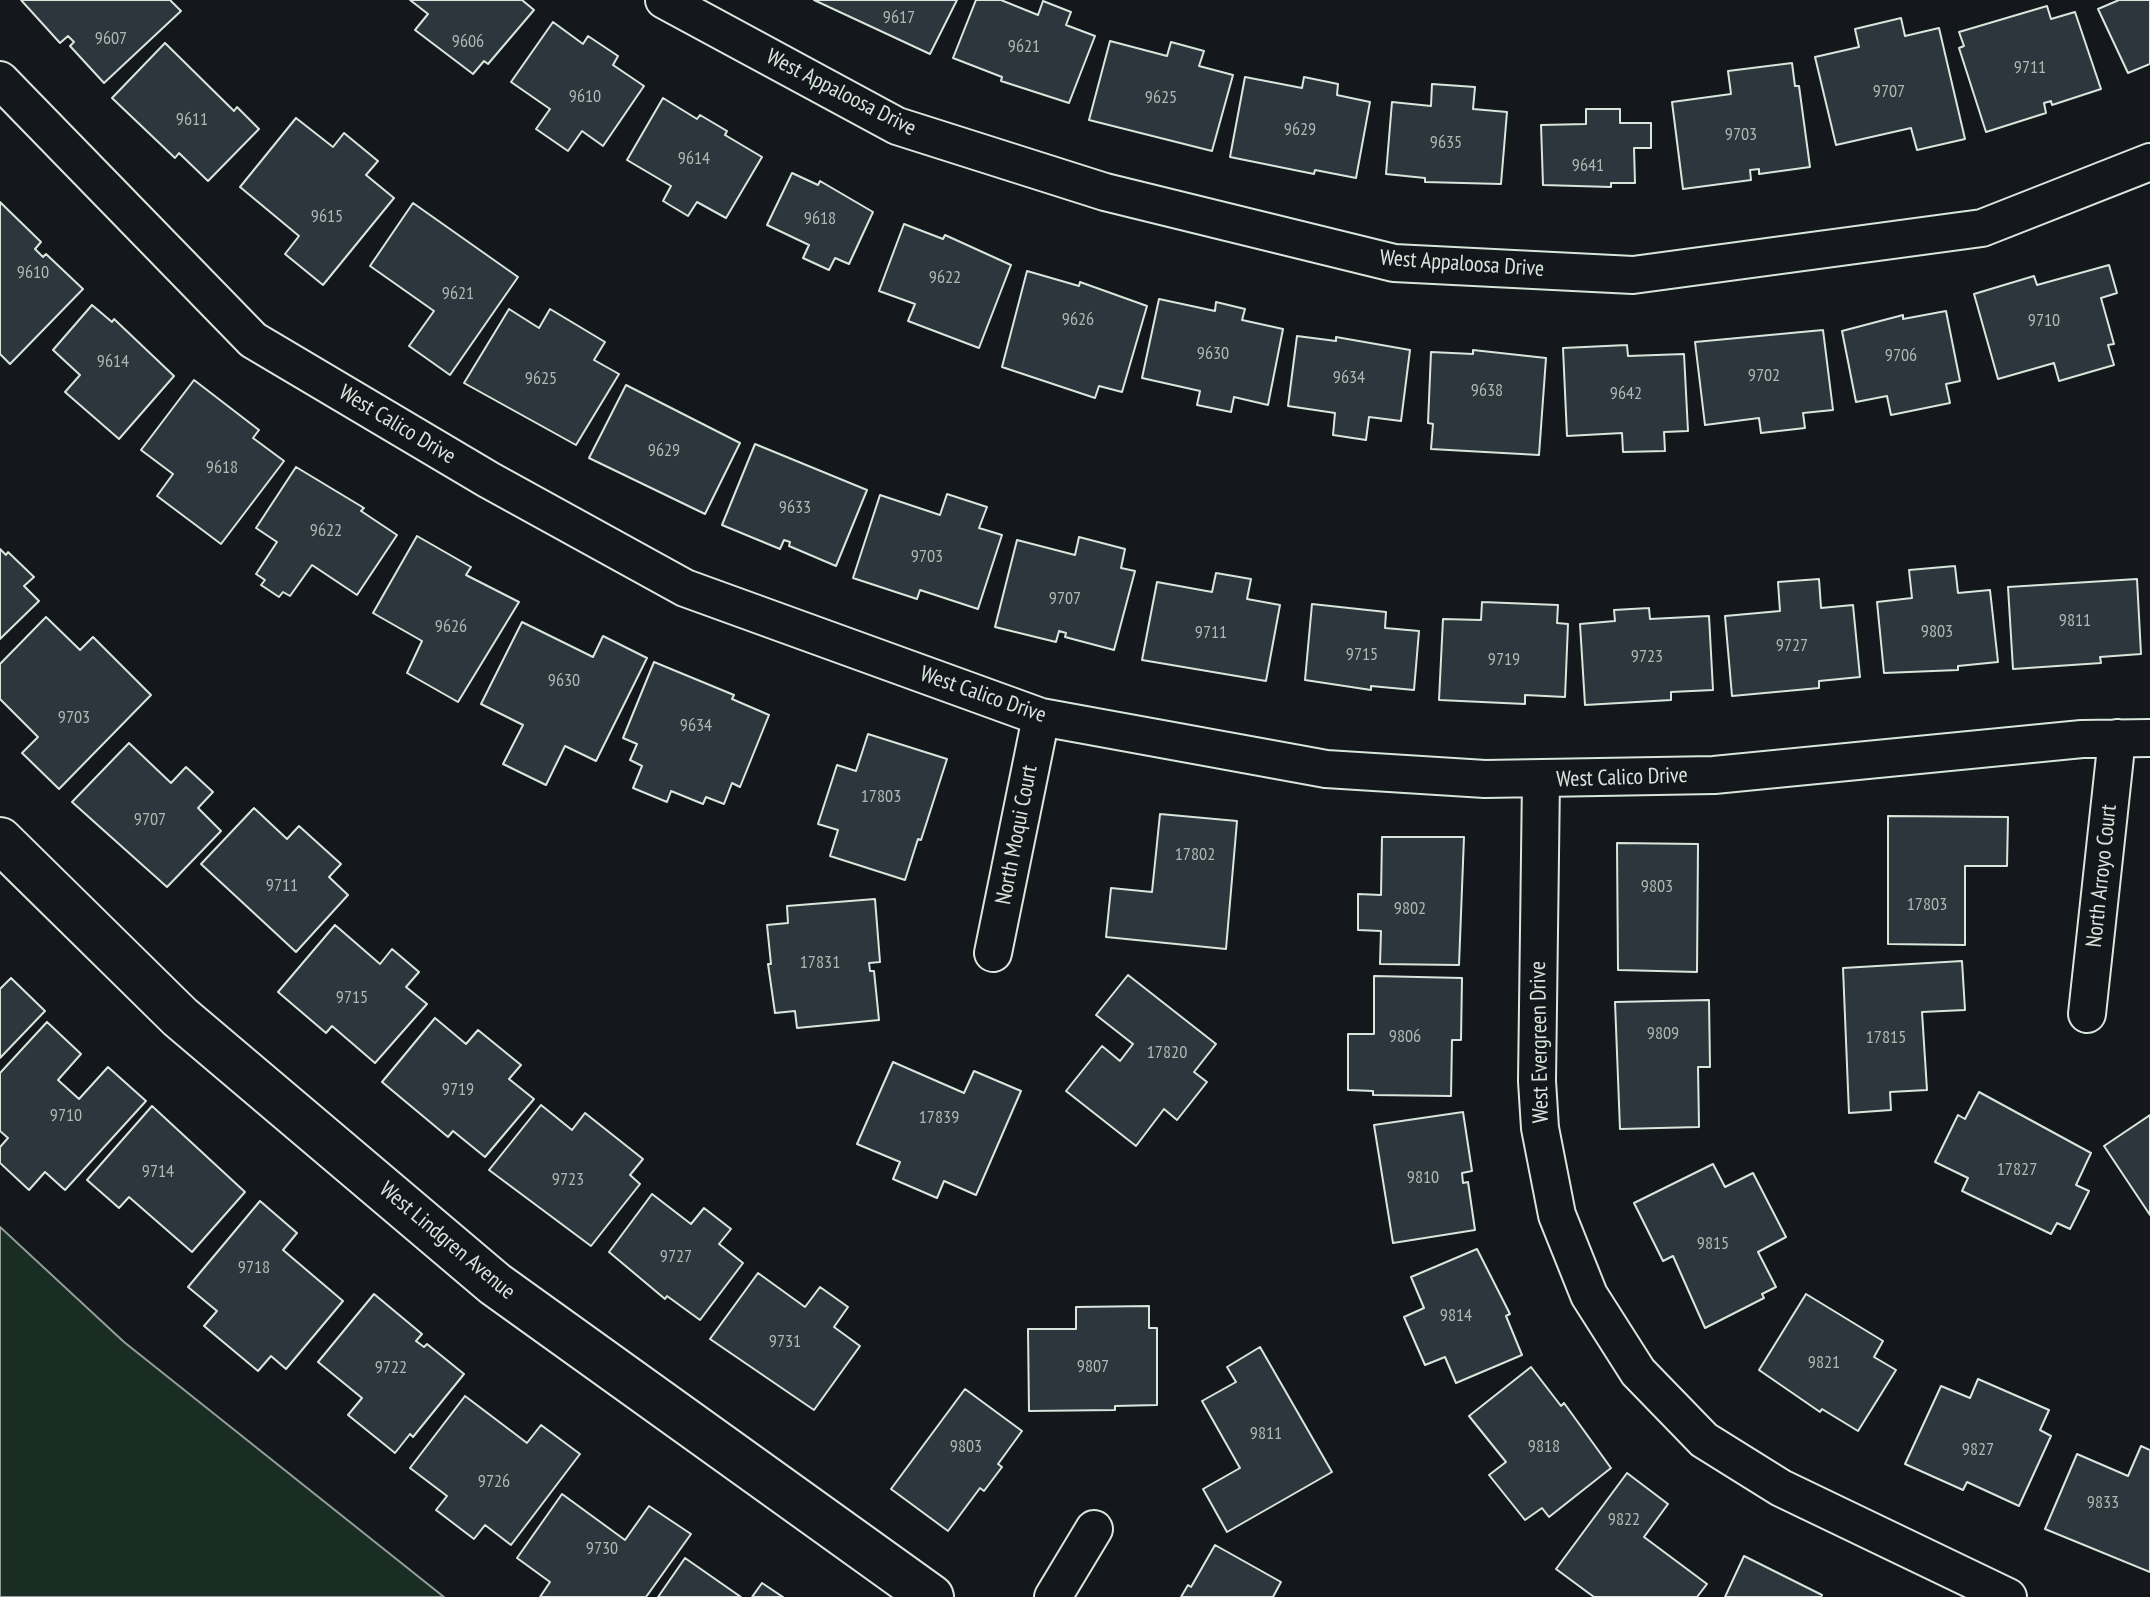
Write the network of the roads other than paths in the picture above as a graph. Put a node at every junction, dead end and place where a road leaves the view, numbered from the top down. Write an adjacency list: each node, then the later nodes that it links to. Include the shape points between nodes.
1 (664, 0): 3 (street, West Appaloosa Drive, via 897,126 1105,192 1394,263 1649,273 1982,228)
2 (0, 80): 4 (street, West Calico Drive, via 253,340 685,588)
3 (2150, 162)
4 (1041, 717): 6 (street, West Calico Drive, via 1326,769); 8 (street, North Moqui Court)
5 (2134, 738): 6 (street, West Calico Drive, via 1714,775); 9 (street, North Arroyo Court)
6 (1541, 780): 13 (street, West Evergreen Drive, via 1540,1128 1557,1215 1589,1295 1638,1372 1704,1440 1802,1500)
7 (0, 840): 11 (street, West Lindgren Avenue, via 180,1017 495,1284)
8 (993, 953)
9 (2087, 1014)
10 (1094, 1529): 12 (street)
11 (931, 1597)
12 (1053, 1597)
13 (2008, 1597)

